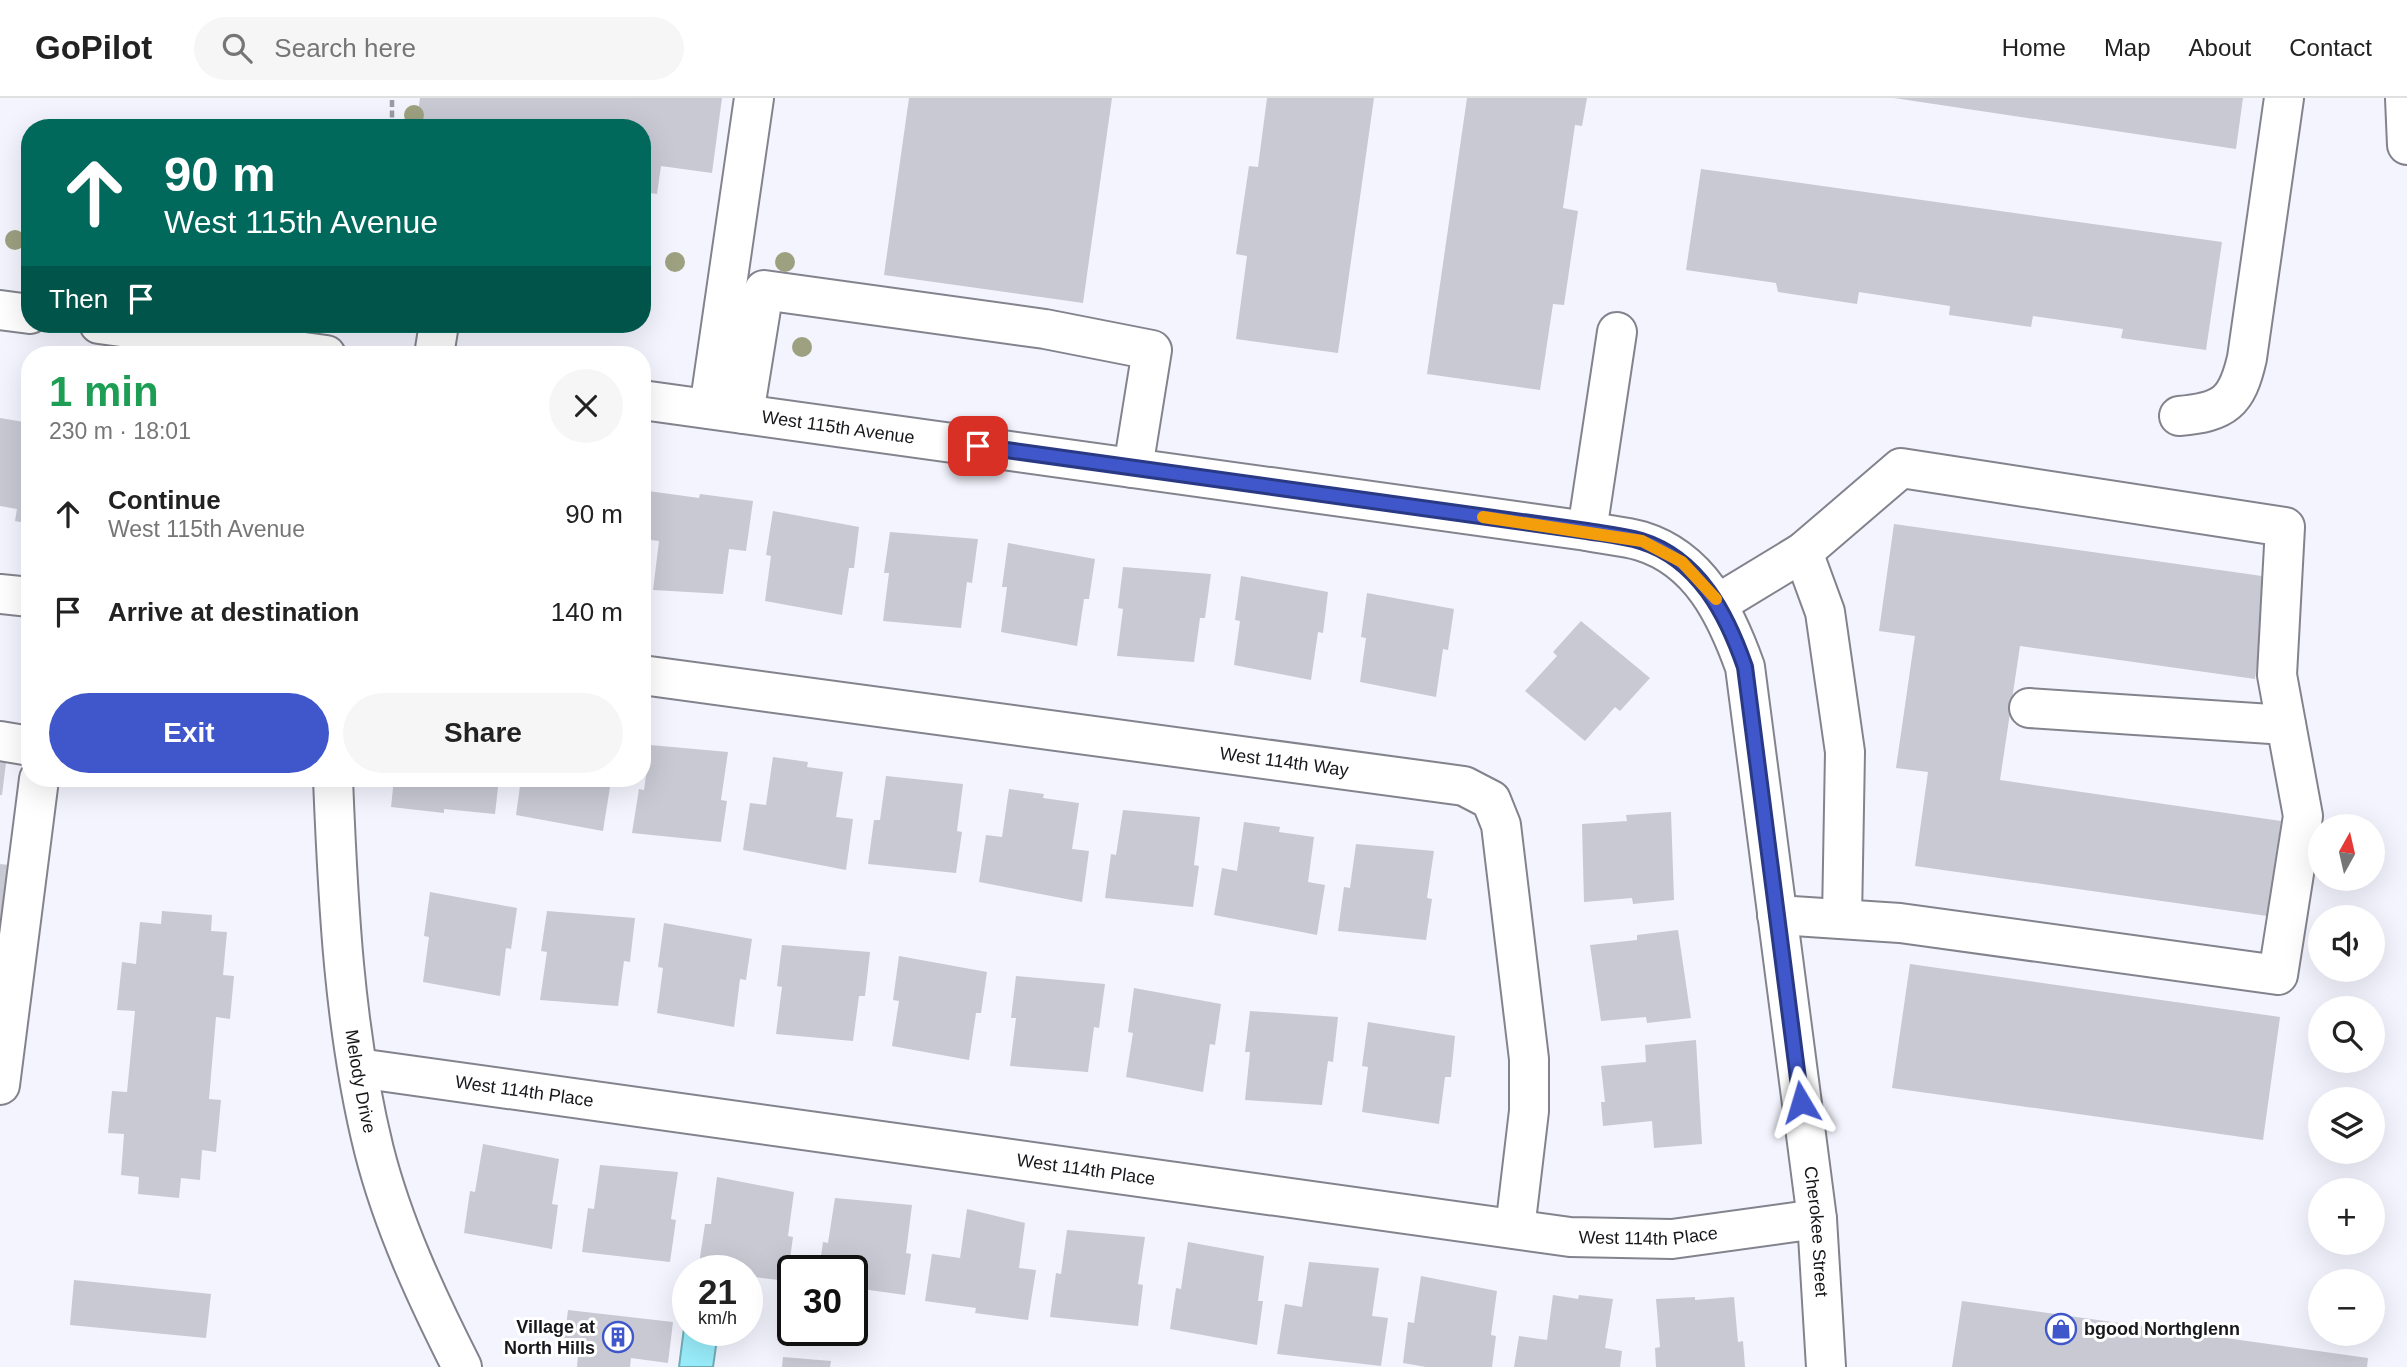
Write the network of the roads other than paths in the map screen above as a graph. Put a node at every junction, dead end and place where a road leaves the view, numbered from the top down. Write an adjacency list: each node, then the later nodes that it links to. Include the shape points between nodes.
1 (754, 98): 11 (main road)
2 (2284, 98): 12 (main road, via 2241,386 2228,403 2205,414)
3 (2405, 98): 4 (main road)
4 (2407, 145)
5 (0, 310): 6 (main road)
6 (21, 313)
7 (1617, 332): 14 (main road)
8 (165, 333): 9 (main road)
9 (260, 346)
10 (651, 401): 11 (main road, West 115th Avenue)
11 (727, 412): 13 (main road, West 115th Avenue); 13 (main road, via 764,290 1045,329 1152,350)
12 (2179, 416)
13 (1133, 468): 14 (main road, West 115th Avenue)
14 (1587, 531): 18 (main road, West 115th Avenue, via 1642,541 1682,562)
15 (1803, 552): 18 (main road); 21 (main road, via 1901,468 2285,527 2277,675); 27 (main road, via 1825,612 1845,752)
16 (0, 594): 17 (main road)
17 (21, 596)
18 (1719, 603): 26 (main road, Cherokee Street, via 1745,667)
19 (651, 676): 31 (main road, West 114th Way, via 1464,786 1486,796 1502,825 1529,1059 1529,1111)
20 (2029, 708): 21 (main road)
21 (2287, 725): 27 (main road, via 2304,816 2278,975)
22 (0, 741): 23 (main road)
23 (21, 744)
24 (38, 787): 29 (main road)
25 (333, 787): 28 (main road, Melody Drive, via 345,977)
26 (1777, 915): 27 (main road); 30 (main road, Cherokee Street)
27 (1842, 919)
28 (358, 1068): 31 (main road, West 114th Place); 32 (main road, Melody Drive, via 374,1150 390,1199)
29 (0, 1085)
30 (1817, 1219): 31 (main road, West 114th Place, via 1638,1241); 33 (main road, Cherokee Street)
31 (1515, 1229)
32 (462, 1367)
33 (1826, 1367)

